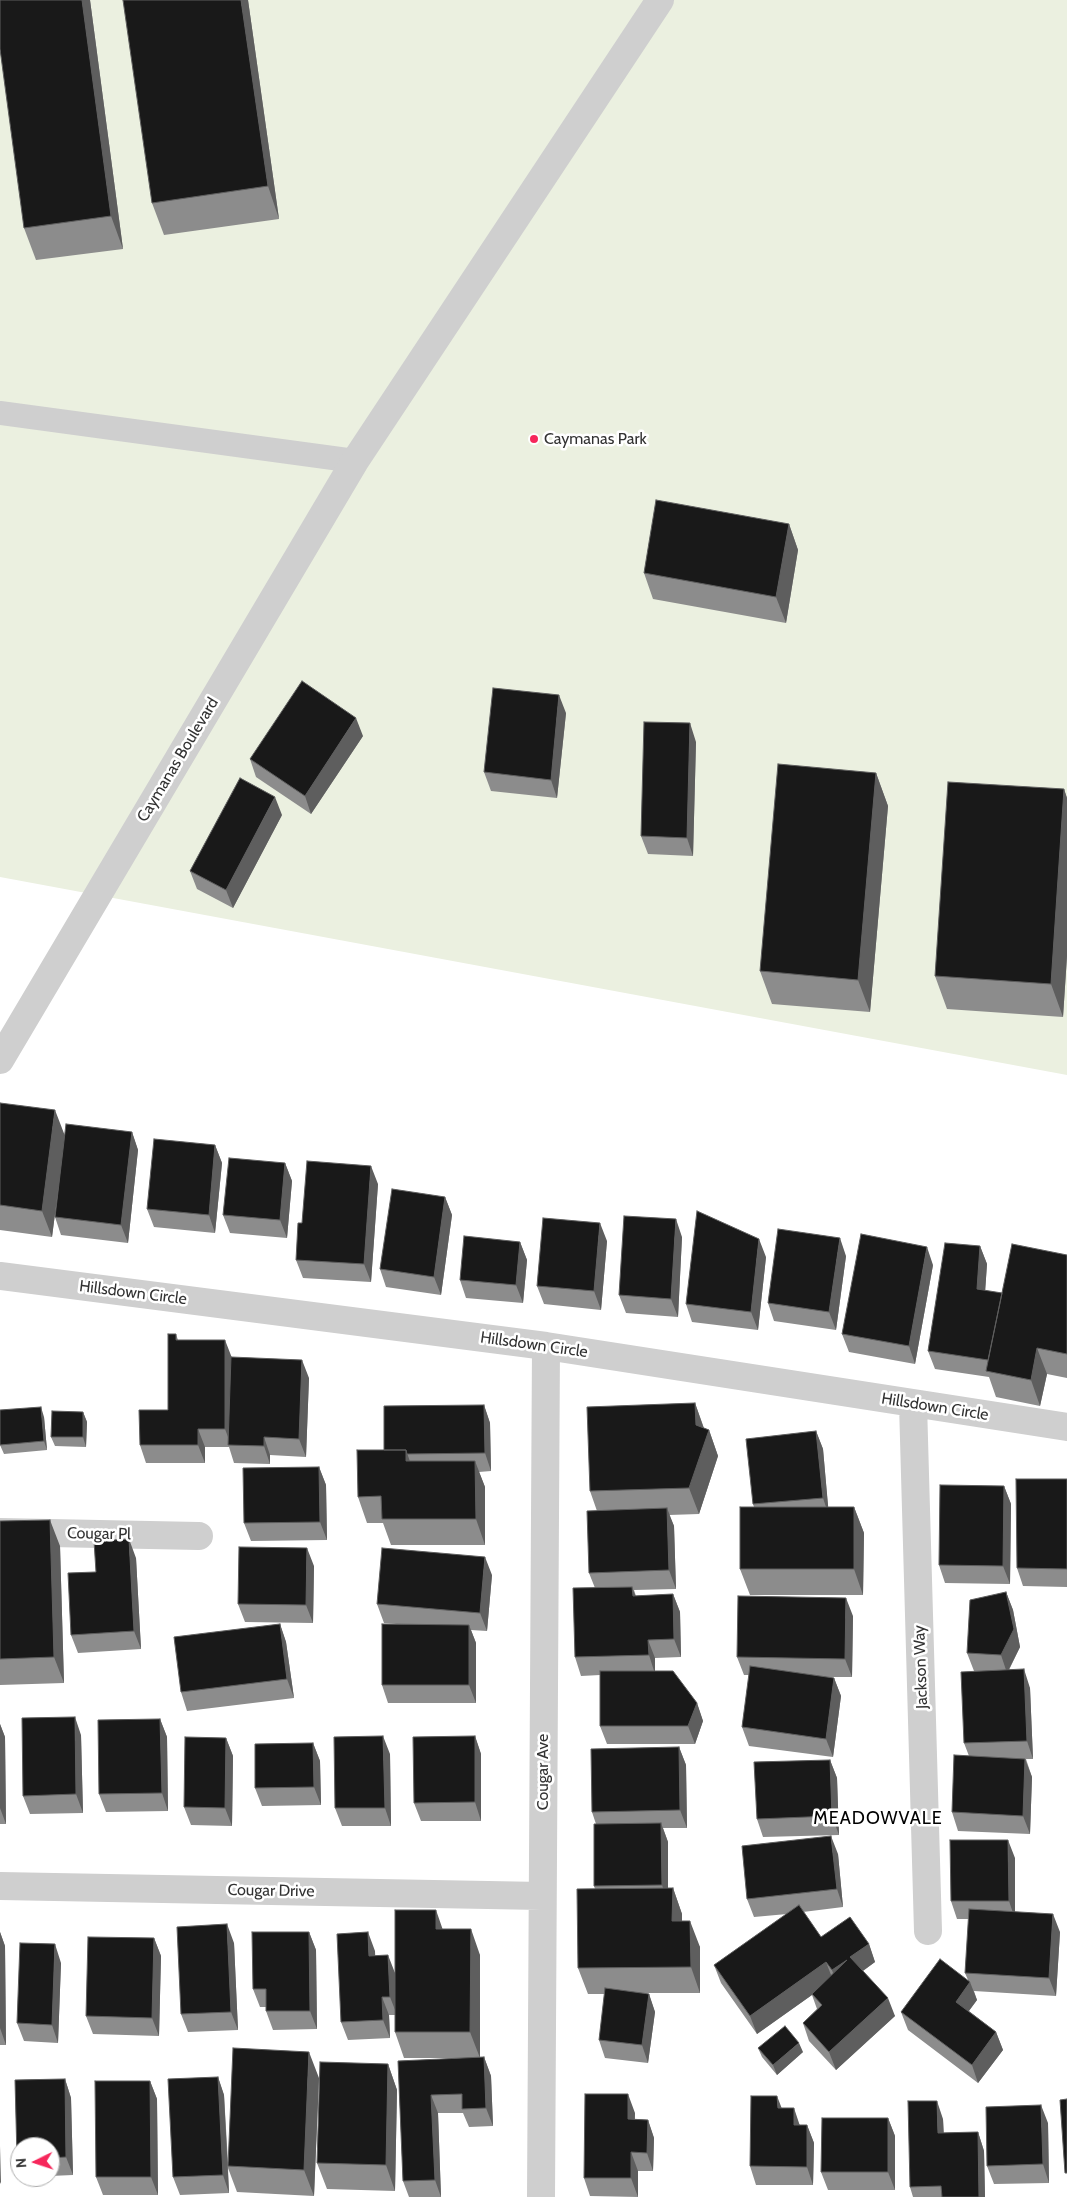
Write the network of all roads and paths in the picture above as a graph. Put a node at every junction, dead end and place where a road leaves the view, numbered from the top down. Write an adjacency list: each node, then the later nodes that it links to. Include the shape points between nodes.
1 (660, 0): 3 (street, Caymanas Boulevard)
2 (0, 413): 3 (lane)
3 (355, 461): 4 (street, Caymanas Boulevard)
4 (0, 1060)
5 (0, 1276): 6 (street, Hillsdown Circle)
6 (546, 1346): 7 (street, Hillsdown Circle); 12 (street, Cougar Ave)
7 (913, 1404): 8 (street, Hillsdown Circle); 13 (street, Jackson Way)
8 (1067, 1427)
9 (0, 1532): 10 (street, Cougar Pl)
10 (199, 1536)
11 (0, 1886): 12 (street, Cougar Drive)
12 (542, 1896): 14 (street, Cougar Ave)
13 (928, 1931)
14 (541, 2197)

